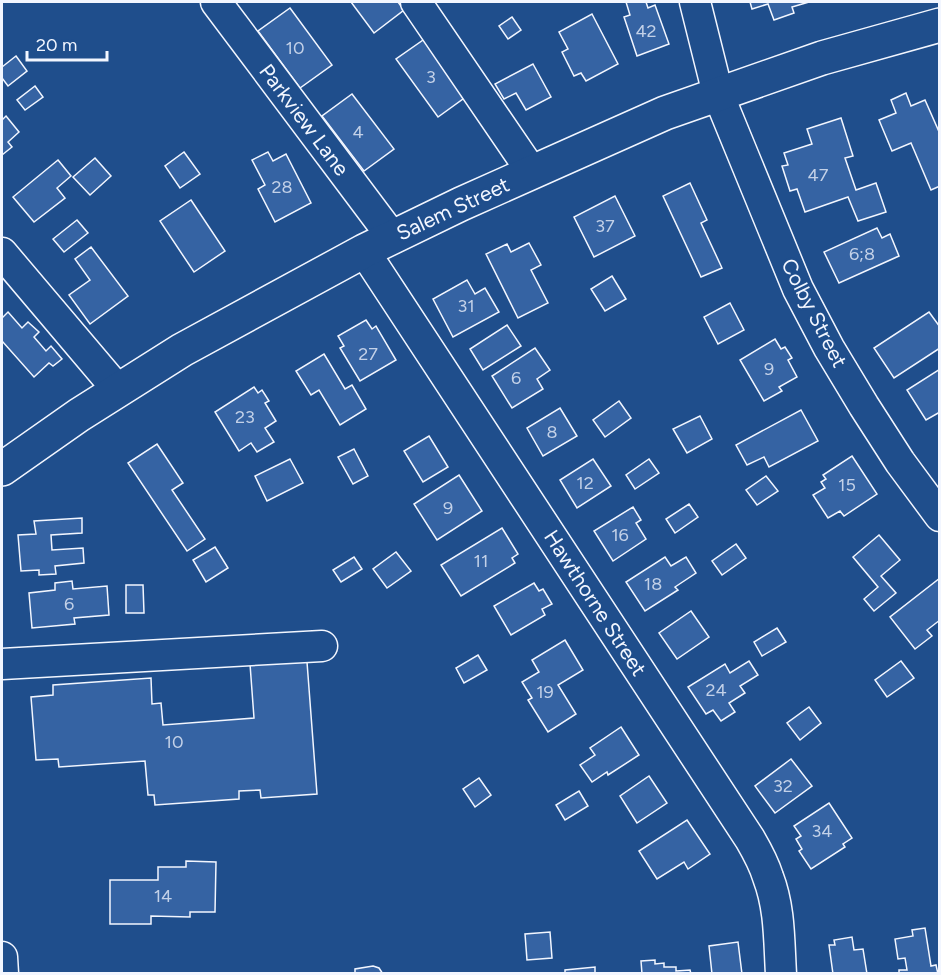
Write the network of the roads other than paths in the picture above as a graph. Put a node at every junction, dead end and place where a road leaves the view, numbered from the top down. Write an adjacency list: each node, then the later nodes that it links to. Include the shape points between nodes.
1 (216, 2): 7 (street, Parkview Lane)
2 (416, 2): 6 (street)
3 (695, 2): 5 (street, Colby Street)
4 (939, 25): 5 (main road, Salem Street, via 822,58)
5 (718, 94): 6 (main road, Salem Street); 12 (street, Colby Street, via 798,289 864,406)
6 (532, 172): 7 (main road, Salem Street)
7 (393, 238): 8 (main road, Salem Street)
8 (364, 251): 10 (main road, Salem Street, via 182,350); 17 (street, Hawthorne Street, via 750,839 769,878 775,901)
9 (2, 253): 10 (street)
10 (118, 390): 11 (main road, Salem Street)
11 (2, 469)
12 (939, 516)
13 (322, 646): 14 (street)
14 (2, 664)
15 (2, 957): 16 (street)
16 (3, 974)
17 (781, 974)

